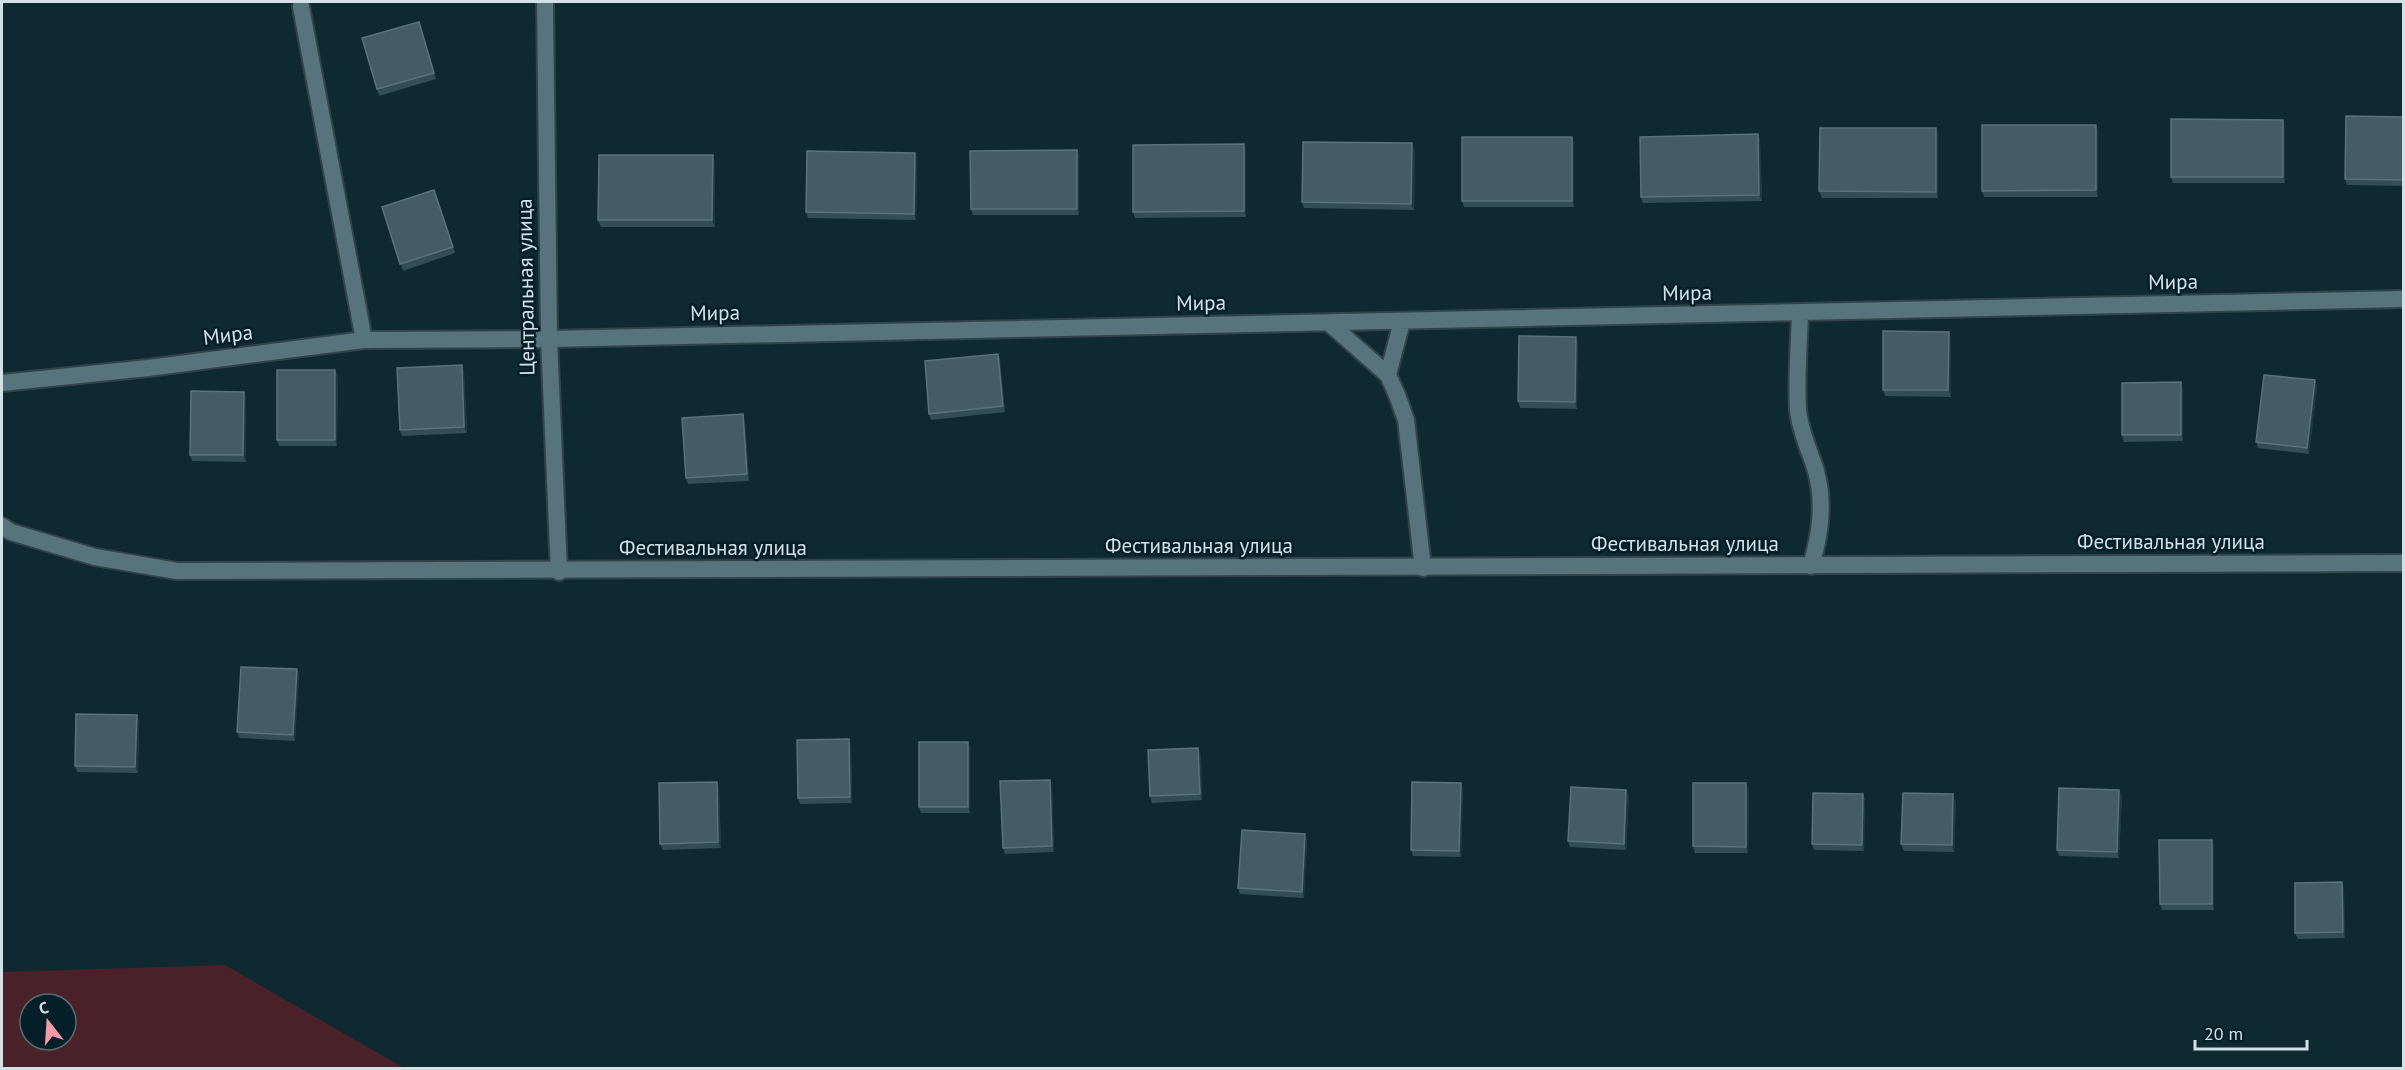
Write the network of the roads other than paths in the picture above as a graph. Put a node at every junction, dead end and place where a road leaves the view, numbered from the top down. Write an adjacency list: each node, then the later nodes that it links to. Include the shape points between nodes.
1 (545, 2): 7 (street, Центральная улица)
2 (301, 7): 8 (street)
3 (2403, 299): 4 (street, Мира)
4 (1800, 314): 5 (street, Мира); 13 (street, via 1798,411 1817,473 1821,509 1820,535)
5 (1402, 321): 6 (street, Мира); 9 (street)
6 (1329, 323): 7 (street, Мира); 9 (street)
7 (549, 339): 8 (street, Мира); 15 (street, Центральная улица)
8 (364, 340): 10 (street, Мира)
9 (1388, 375): 14 (street, via 1406,420)
10 (2, 383)
11 (2, 526): 15 (street, Фестивальная улица, via 95,557 177,572)
12 (2403, 563): 13 (street, Фестивальная улица)
13 (1812, 566): 14 (street, Фестивальная улица)
14 (1423, 568): 15 (street, Фестивальная улица)
15 (560, 572)

